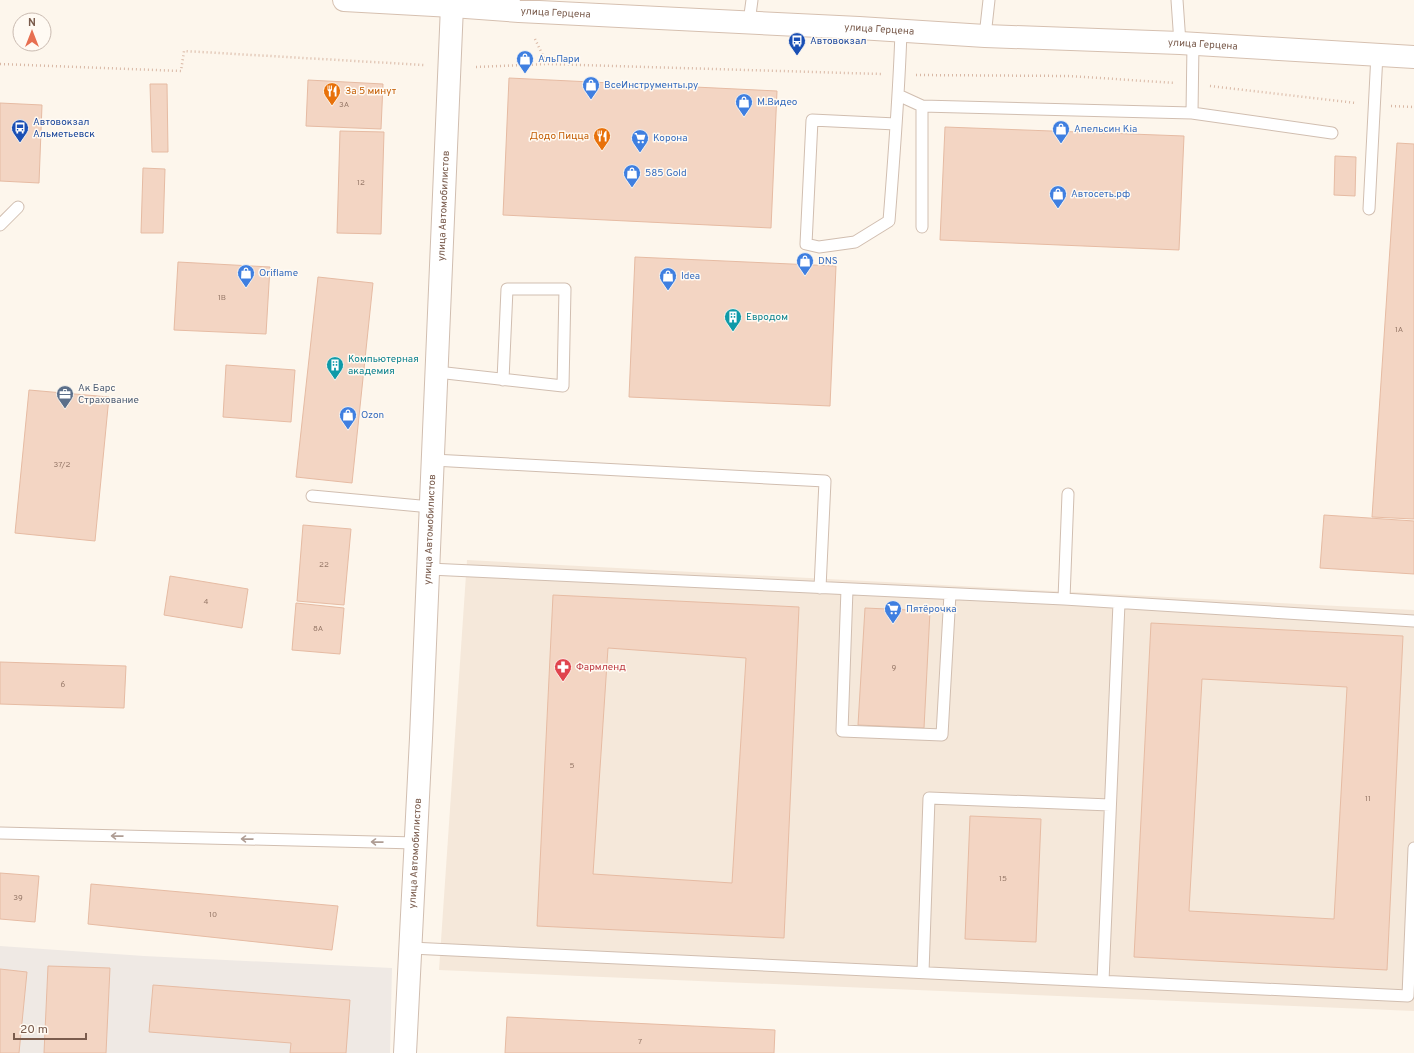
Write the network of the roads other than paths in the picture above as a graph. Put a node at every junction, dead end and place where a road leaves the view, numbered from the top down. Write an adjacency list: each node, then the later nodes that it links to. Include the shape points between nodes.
1 (344, 0): 6 (main road, улица Герцена)
2 (752, 0): 7 (lane)
3 (989, 0): 9 (lane)
4 (1177, 0): 10 (lane)
5 (519, 5): 6 (main road, улица Герцена); 7 (main road, улица Герцена)
6 (452, 6): 22 (main road, улица Автомобилистов)
7 (750, 22): 8 (main road, улица Герцена)
8 (901, 31): 9 (main road, улица Герцена); 13 (lane)
9 (985, 36): 10 (main road, улица Герцена)
10 (1186, 44): 11 (main road, улица Герцена); 15 (lane, via 1192,84)
11 (1377, 54): 12 (main road, улица Герцена); 19 (lane)
12 (1414, 57)
13 (898, 95): 14 (lane); 16 (lane)
14 (922, 106): 15 (lane); 21 (lane)
15 (1192, 113): 17 (lane)
16 (896, 124): 16 (lane, via 812,120 806,244 819,247 855,242 889,221)
17 (1332, 133)
18 (18, 207): 20 (lane)
19 (1369, 209)
20 (0, 225)
21 (922, 227)
22 (437, 372): 23 (lane); 24 (main road, улица Автомобилистов)
23 (503, 380): 23 (lane, via 507,289 565,289 563,386)
24 (433, 460): 27 (main road, улица Автомобилистов); 29 (lane, via 825,480)
25 (1068, 494): 32 (lane)
26 (312, 496): 27 (lane)
27 (431, 507): 28 (main road, улица Автомобилистов)
28 (429, 569): 29 (lane); 37 (main road, улица Автомобилистов)
29 (820, 588): 30 (lane)
30 (847, 589): 31 (lane); 31 (lane, via 842,731 942,735)
31 (950, 594): 32 (lane)
32 (1064, 599): 33 (lane)
33 (1119, 603): 34 (lane); 35 (lane)
34 (1414, 620)
35 (1110, 805): 40 (lane, via 929,798); 41 (lane)
36 (0, 833): 37 (lane, one-way to 36)
37 (416, 843): 39 (main road, улица Автомобилистов)
38 (1414, 848): 41 (lane, via 1408,996)
39 (411, 948): 40 (lane); 42 (main road, улица Автомобилистов)
40 (923, 972): 41 (lane)
41 (1103, 981)
42 (405, 1053)

